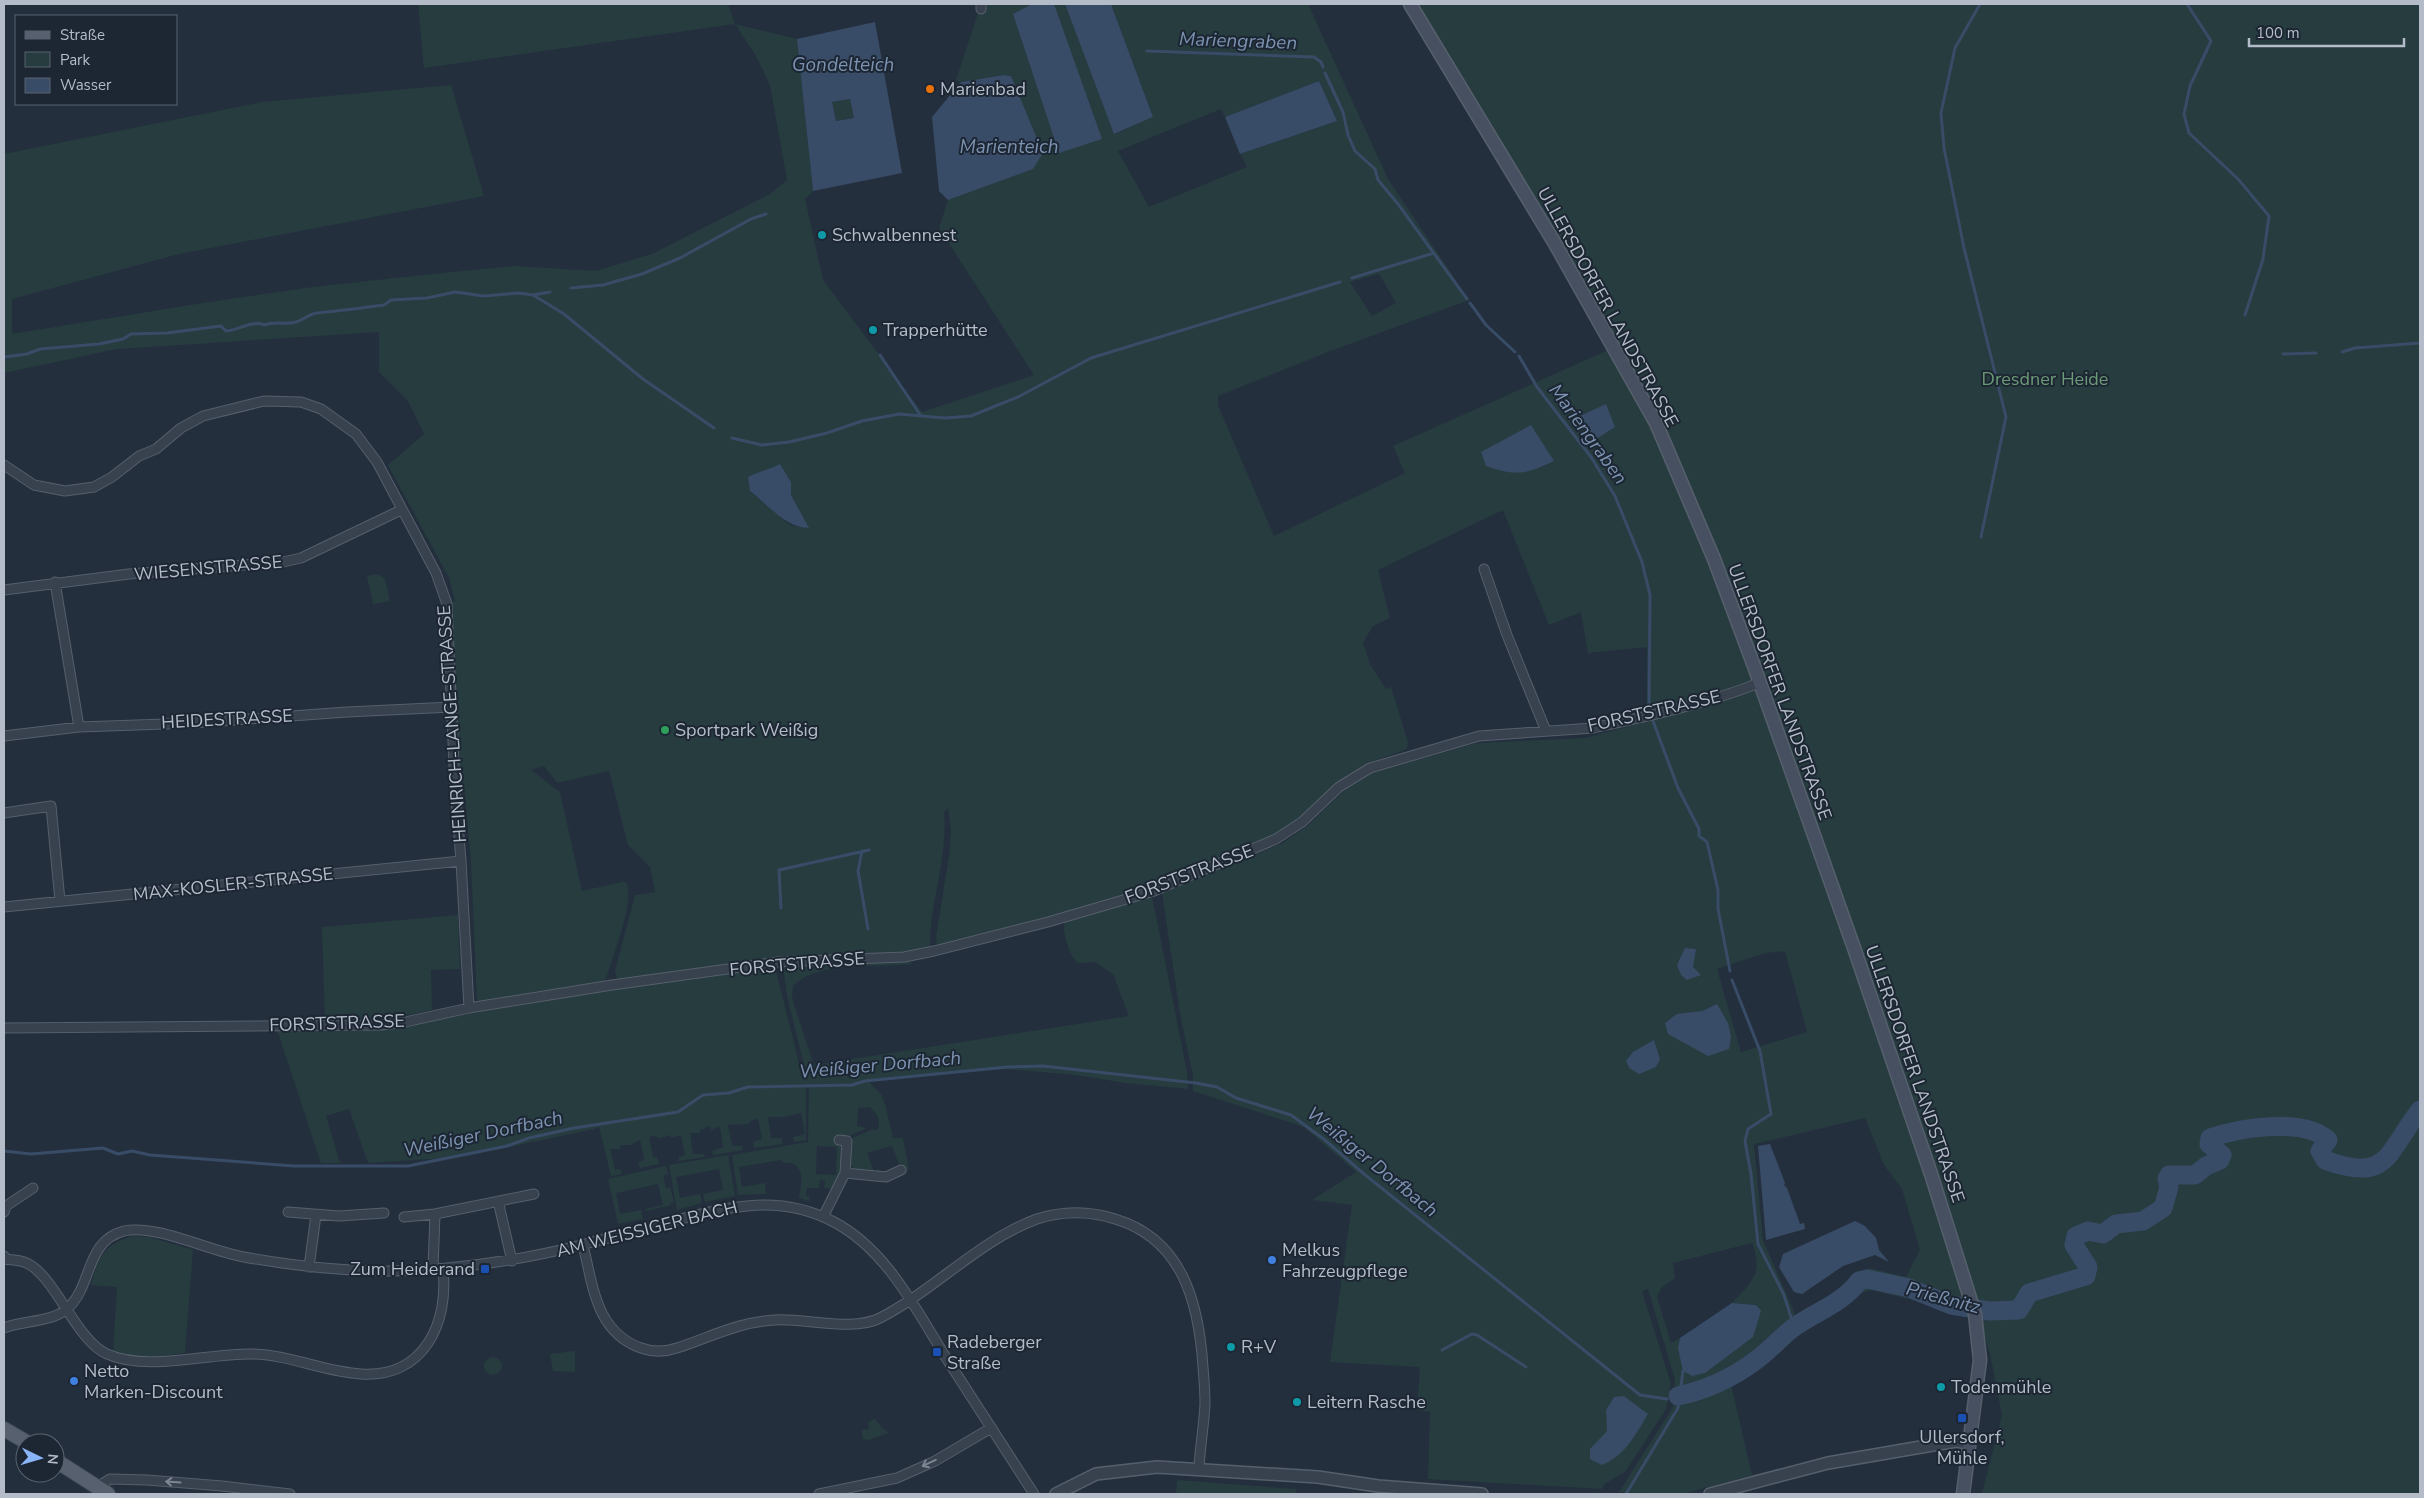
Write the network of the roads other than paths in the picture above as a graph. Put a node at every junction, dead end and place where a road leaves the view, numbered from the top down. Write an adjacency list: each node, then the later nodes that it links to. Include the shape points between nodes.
1 (1410, 4): 7 (main road, ULLERSDORFER LANDSTRASSE, via 1559,250 1656,423 1714,559)
2 (4, 466): 3 (street, HEINRICH-LANGE-STRASSE, via 34,485 66,491 94,488 203,416 264,401 302,402 321,409 356,434 377,462)
3 (401, 510): 5 (street, WIESENSTRASSE, via 301,558 283,562); 8 (street, HEINRICH-LANGE-STRASSE, via 436,573 447,604)
4 (1484, 569): 10 (street)
5 (55, 582): 6 (street, WIESENSTRASSE); 9 (street)
6 (4, 590)
7 (1759, 683): 10 (street, FORSTSTRASSE, via 1682,708 1593,728); 45 (main road, ULLERSDORFER LANDSTRASSE, via 1864,976 1975,1314 1980,1360)
8 (452, 707): 9 (street, HEIDESTRASSE); 13 (street, HEINRICH-LANGE-STRASSE, via 454,786)
9 (79, 727): 11 (street, HEIDESTRASSE)
10 (1546, 731): 16 (street, FORSTSTRASSE, via 1479,736 1370,768 1339,787 1302,822 1276,840 1154,891 953,946 904,957 778,962)
11 (4, 736)
12 (4, 813): 14 (street, via 51,806)
13 (461, 861): 14 (street, MAX-KOSLER-STRASSE); 16 (street, HEINRICH-LANGE-STRASSE)
14 (60, 901): 15 (street, MAX-KOSLER-STRASSE)
15 (4, 907)
16 (469, 1008): 17 (street, FORSTSTRASSE, via 382,1025)
17 (4, 1028)
18 (839, 1140): 20 (street, via 846,1140)
19 (901, 1170): 21 (street)
20 (845, 1173): 21 (street); 32 (street)
21 (886, 1177): 22 (street)
22 (898, 1180)
23 (33, 1188): 26 (street, via 6,1206)
24 (534, 1194): 25 (street)
25 (498, 1201): 29 (street); 35 (street)
26 (4, 1212)
27 (288, 1212): 30 (street)
28 (384, 1213): 30 (street)
29 (435, 1214): 31 (street); 37 (street)
30 (316, 1215): 36 (street)
31 (404, 1217)
32 (823, 1217): 33 (street, AM WEISSIGER BACH, via 778,1205 737,1206); 39 (street, AM WEISSIGER BACH, via 869,1247)
33 (583, 1244): 35 (street, AM WEISSIGER BACH); 39 (street, via 600,1310 606,1321 617,1336 646,1350 678,1348 722,1330 750,1323 810,1320 848,1325 878,1320)
34 (4, 1256): 40 (street, via 36,1269)
35 (512, 1261): 38 (street, AM WEISSIGER BACH)
36 (309, 1267): 37 (street, AM WEISSIGER BACH, via 389,1271); 40 (street, AM WEISSIGER BACH, via 228,1254 150,1231 123,1232 104,1241 95,1252 80,1293)
37 (433, 1269): 38 (street, AM WEISSIGER BACH)
38 (443, 1269): 40 (street, via 445,1295 434,1336 425,1349 404,1365 387,1372 361,1374 255,1354 158,1362 128,1361 95,1346 78,1328)
39 (909, 1300): 42 (street); 47 (street, via 1003,1237 1037,1219 1088,1213 1126,1222 1139,1229 1163,1247 1177,1265 1187,1282 1198,1319 1205,1401)
40 (67, 1309): 41 (street, via 56,1315)
41 (4, 1328)
42 (991, 1428): 50 (street, one-way to 50, via 935,1461 897,1478); 51 (street)
43 (4, 1429): 44 (main road)
44 (15, 1435)
45 (1969, 1442): 54 (street, via 1956,1441 1828,1463); 55 (main road, ULLERSDORFER LANDSTRASSE)
46 (65, 1466): 48 (main road)
47 (1199, 1468): 52 (street, via 1157,1467 1096,1474); 53 (street)
48 (103, 1488): 49 (street, one-way to 48, via 147,1480 110,1480)
49 (290, 1494)
50 (820, 1494)
51 (1034, 1494)
52 (1056, 1494)
53 (1482, 1494)
54 (1710, 1494)
55 (1964, 1494)

